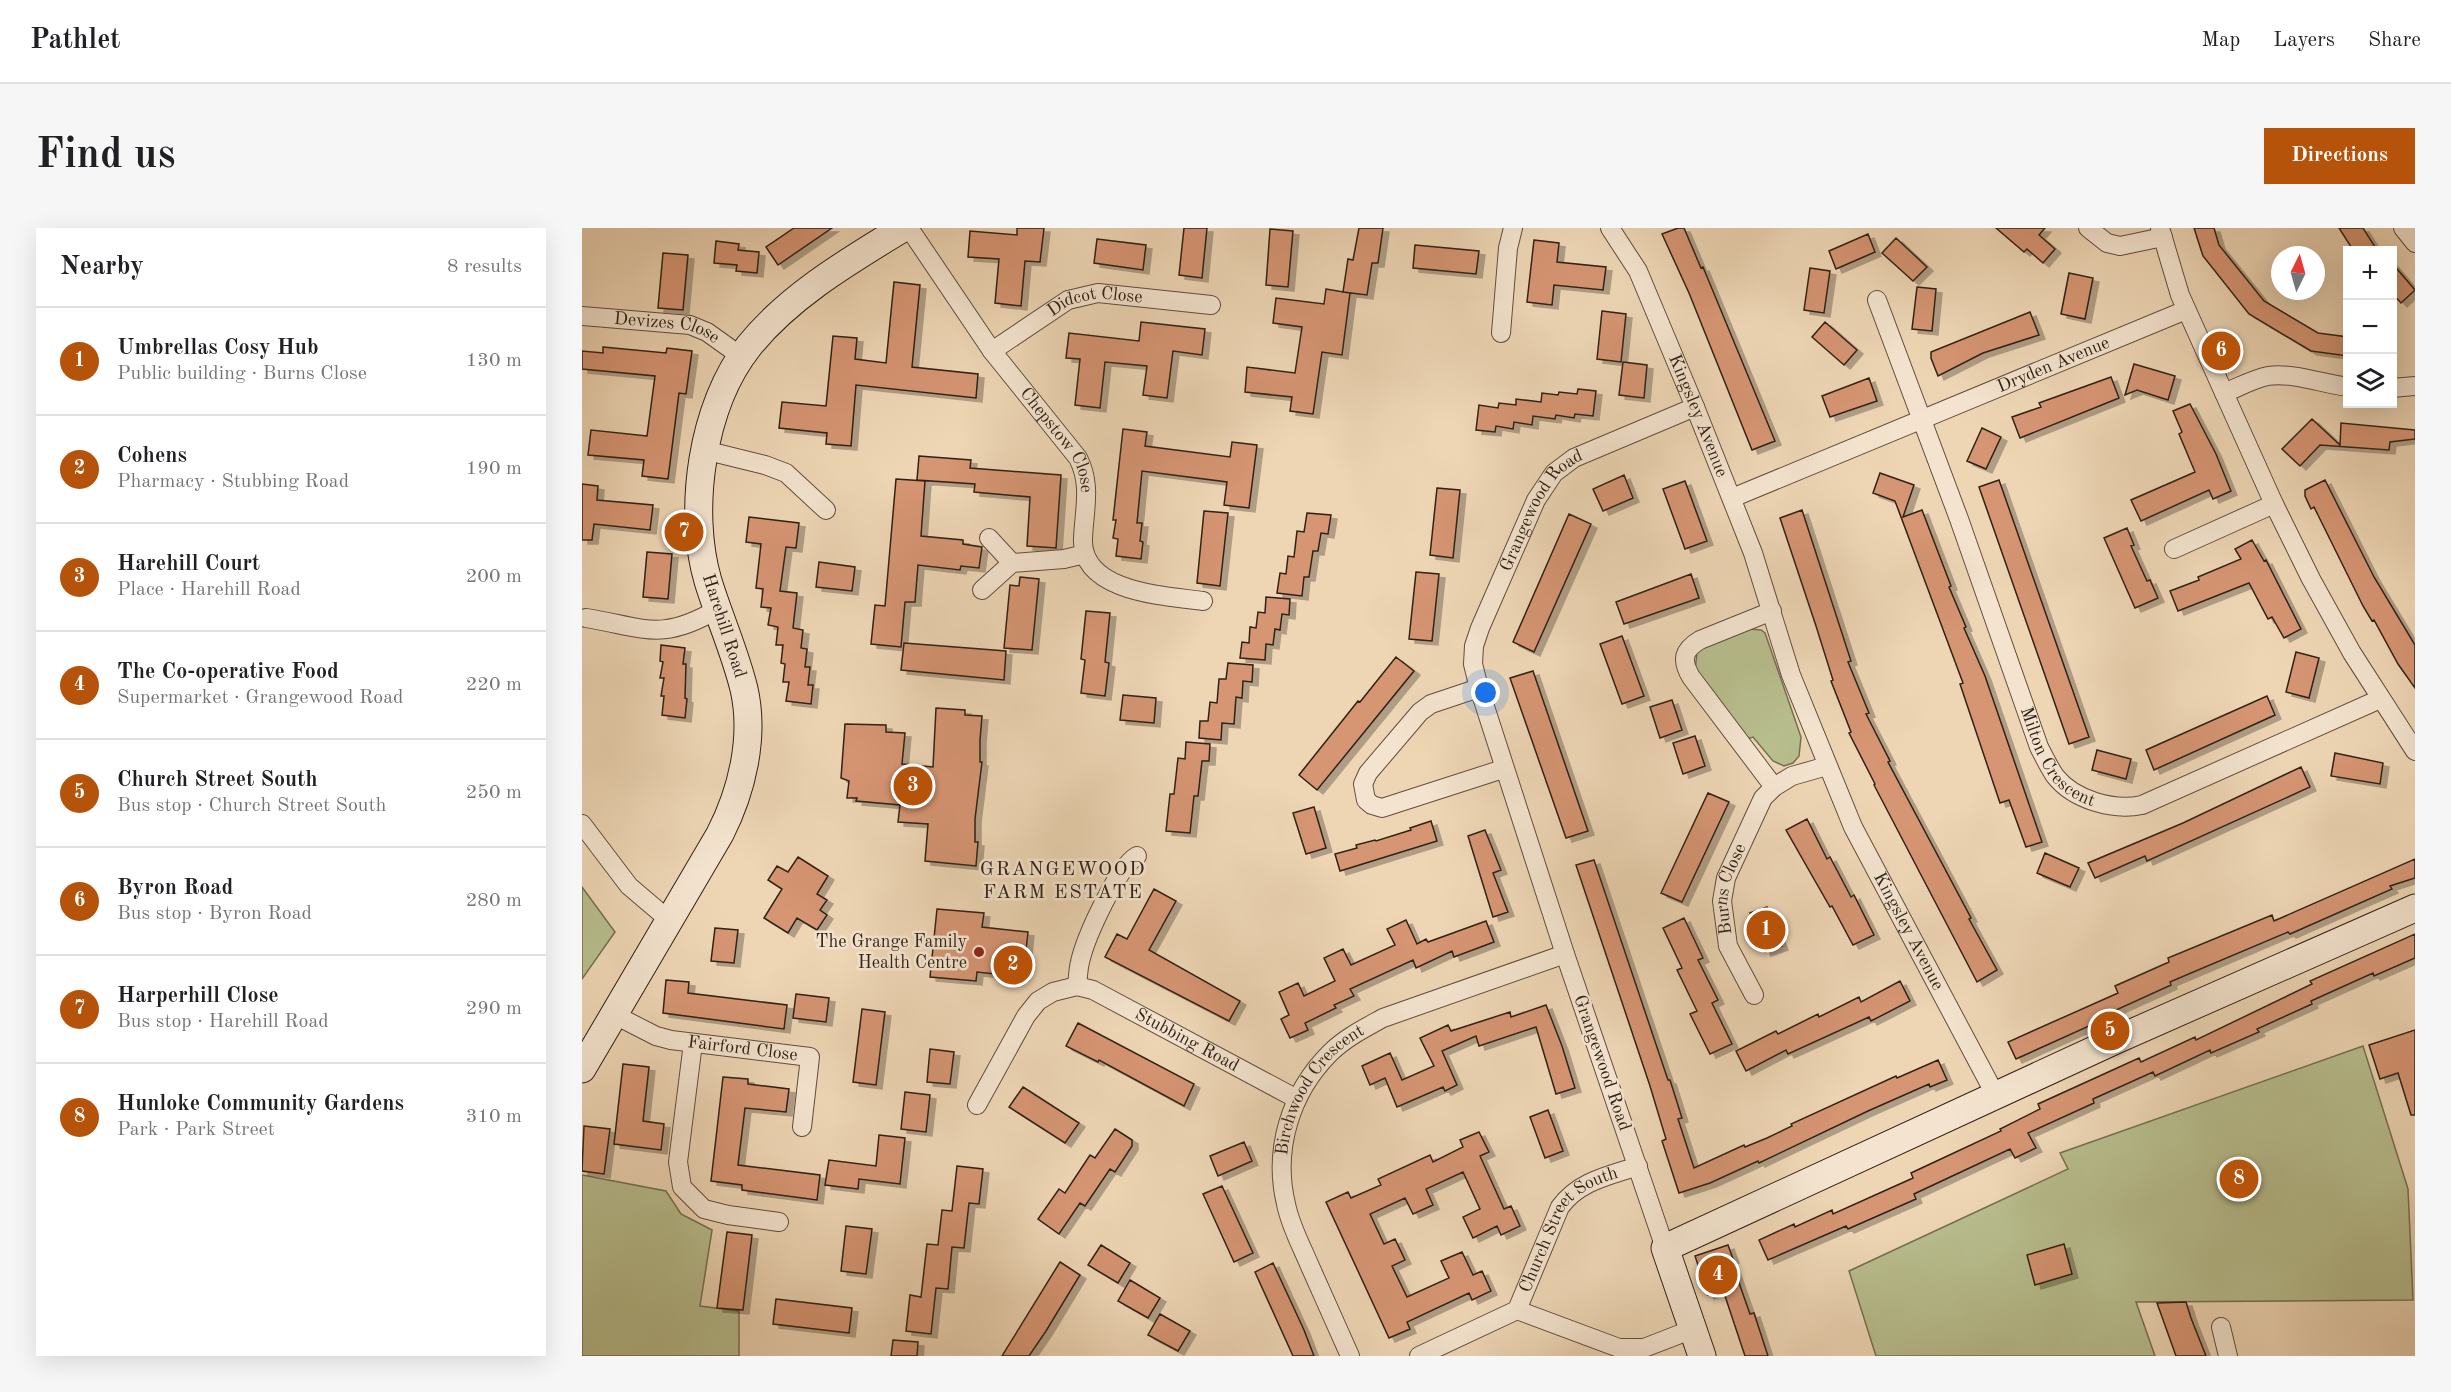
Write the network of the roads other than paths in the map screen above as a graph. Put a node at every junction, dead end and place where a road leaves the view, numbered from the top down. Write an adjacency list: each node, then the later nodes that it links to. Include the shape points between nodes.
1 (903, 228): 15 (street, Harehill Road, via 796,299)
2 (909, 228): 14 (street, Chepstow Close)
3 (1514, 228): 13 (street, via 1508,248)
4 (1610, 228): 20 (street, Kingsley Avenue, via 1638,271)
5 (2088, 228): 7 (street, via 2106,243 2120,246)
6 (2403, 228): 8 (street)
7 (2162, 233): 11 (street)
8 (2415, 243)
9 (1877, 300): 21 (street)
10 (1211, 305): 14 (street, Didcot Close, via 1098,293 1068,300)
11 (2186, 310): 19 (street); 21 (street, Dryden Avenue)
12 (582, 316): 15 (street, Devizes Close, via 690,325)
13 (1501, 333)
14 (992, 351): 28 (street, Chepstow Close, via 1064,438 1084,470)
15 (742, 357): 22 (street, Harehill Road, via 717,408)
16 (2343, 386): 19 (street, via 2270,376)
17 (2415, 386): 18 (street)
18 (2397, 388)
19 (2224, 393): 24 (street)
20 (1695, 407): 23 (street, Kingsley Avenue); 35 (street, Grangewood Road, via 1574,458 1546,483 1477,637 1473,664)
21 (1922, 418): 23 (street, Dryden Avenue); 36 (street, Milton Crescent, via 2039,747 2056,777 2075,792 2108,804 2142,805)
22 (704, 450): 25 (street, via 786,474); 32 (street, Harehill Road, via 698,518 704,564)
23 (1732, 498): 33 (street, Kingsley Avenue)
24 (2274, 504): 27 (street); 36 (street, via 2311,579)
25 (826, 510)
26 (989, 537): 29 (street)
27 (2174, 549)
28 (1085, 555): 29 (street); 31 (street, via 1096,571 1118,585)
29 (1012, 563): 30 (street)
30 (982, 590)
31 (1203, 601)
32 (718, 609): 34 (street, via 678,629 661,631); 44 (street, Harehill Road, via 745,691 744,765 732,811)
33 (1772, 611): 38 (street, Kingsley Avenue, via 1791,675); 40 (street, via 1700,640 1684,655 1691,677)
34 (586, 618)
35 (1479, 688): 39 (street, Grangewood Road); 39 (street, via 1431,704 1420,712 1368,773 1363,792 1366,800 1382,808)
36 (2380, 699): 37 (street)
37 (2415, 751)
38 (1827, 766): 40 (street); 51 (street, Kingsley Avenue, via 1852,827)
39 (1503, 769): 45 (street, Grangewood Road)
40 (1774, 787): 47 (street, Burns Close, via 1763,798 1730,868 1722,901 1728,946)
41 (582, 824): 44 (street, via 629,886)
42 (1137, 856): 46 (street, via 1125,866 1088,938)
43 (2415, 908): 51 (street)
44 (669, 920): 48 (street, Harehill Road)
45 (1565, 954): 52 (street, Birchwood Crescent, via 1383,1018 1331,1052 1312,1073); 55 (street, Grangewood Road)
46 (1077, 986): 52 (street, Stubbing Road, via 1093,990); 53 (street, via 1053,992 1038,1001)
47 (1754, 995)
48 (613, 1014): 49 (street, Fairford Close, via 656,1036); 50 (street, Harehill Road)
49 (693, 1043): 54 (street, Fairford Close, via 810,1057); 56 (street, via 678,1162 682,1188 711,1211)
50 (582, 1069)
51 (1996, 1096): 57 (street)
52 (1297, 1099): 61 (street, Birchwood Crescent, via 1283,1147 1281,1169 1286,1205)
53 (977, 1105)
54 (802, 1127)
55 (1638, 1166): 57 (street, Grangewood Road); 58 (street, Church Street South, via 1580,1187 1567,1198)
56 (780, 1221)
57 (1665, 1248): 60 (street, Grangewood Road)
58 (1517, 1310): 60 (street, Church Street South, via 1619,1348 1644,1348); 62 (street, Church Street South)
59 (2221, 1327): 64 (street)
60 (1693, 1329): 63 (street, Grangewood Road)
61 (1350, 1356)
62 (1419, 1356)
63 (1702, 1356)
64 (2228, 1356)

